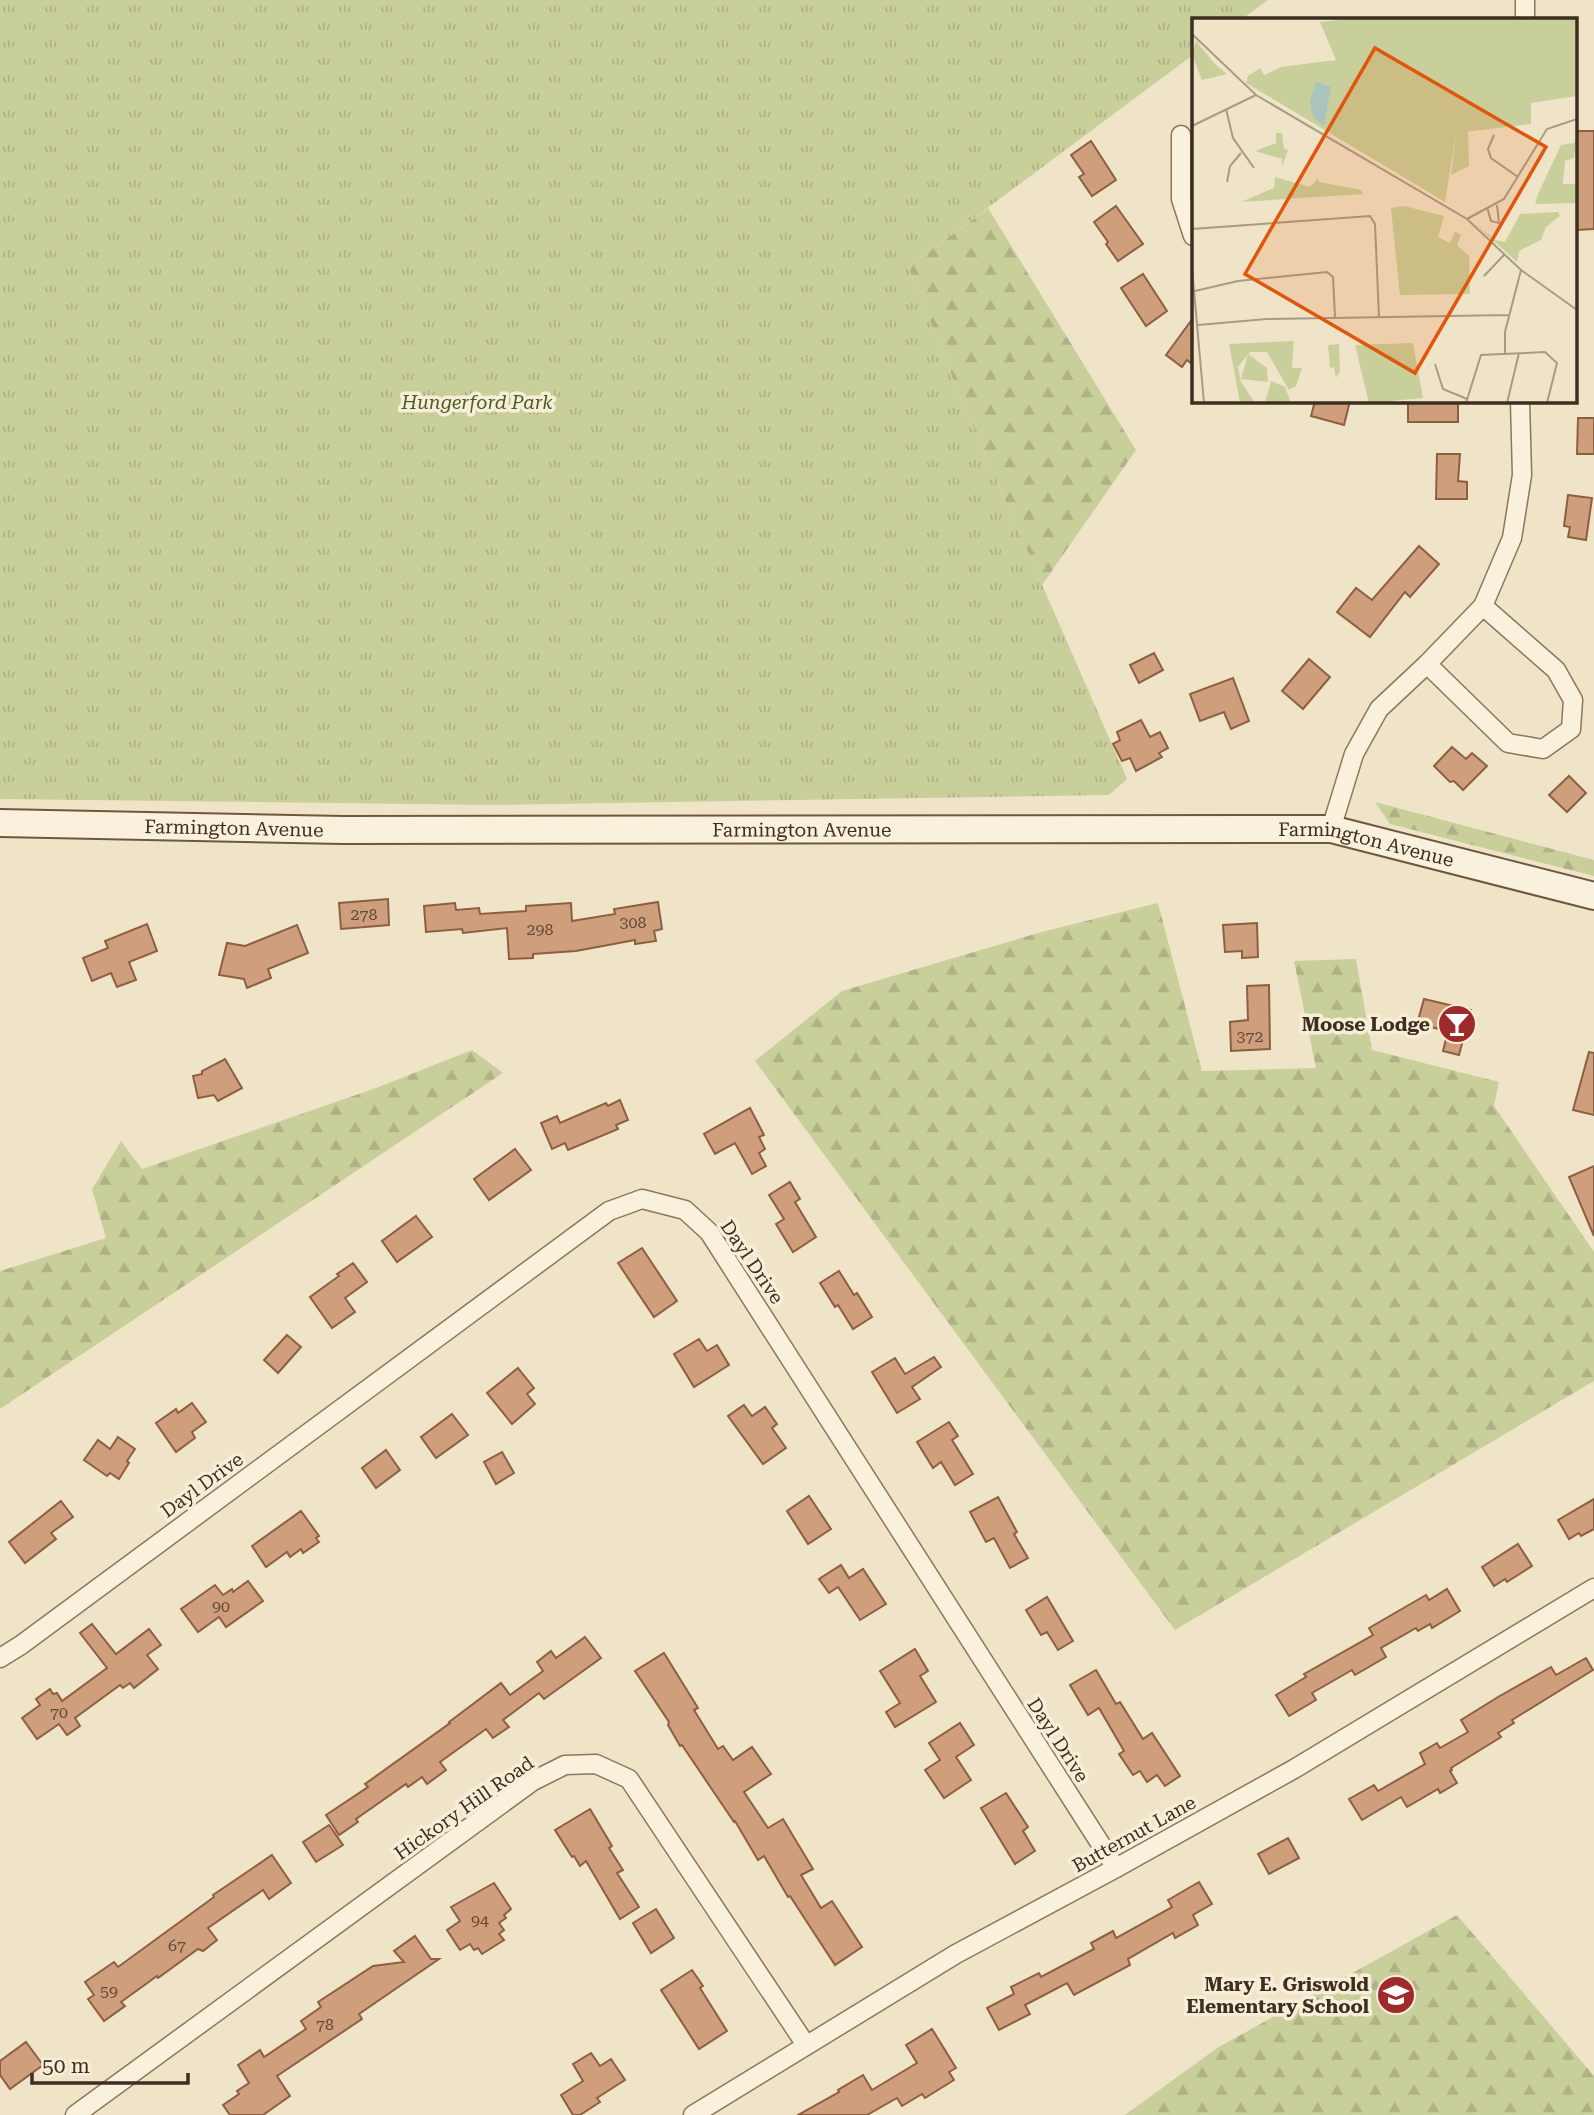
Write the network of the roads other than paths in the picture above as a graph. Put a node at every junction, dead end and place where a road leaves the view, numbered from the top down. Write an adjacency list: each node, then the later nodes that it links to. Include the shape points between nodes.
1 (1525, 0): 2 (street)
2 (1525, 18)
3 (1181, 135): 4 (street, via 1181,199)
4 (1192, 233)
5 (1520, 402): 6 (street, via 1522,475 1512,538)
6 (1483, 606): 7 (street); 7 (street, via 1556,670 1573,700 1571,729 1543,749 1508,743)
7 (1427, 664): 9 (street, via 1379,709 1354,754)
8 (0, 823): 9 (main road, Farmington Avenue, via 343,830)
9 (1331, 828): 10 (main road, Farmington Avenue)
10 (1594, 896)
11 (1594, 1588): 13 (street, Butternut Lane, via 1294,1769)
12 (0, 1658): 13 (street, Dayl Drive, via 608,1211 642,1199 685,1210 709,1232)
13 (1116, 1868): 14 (street, Butternut Lane, via 956,1954)
14 (806, 2045): 15 (street, Hickory Hill Road, via 629,1779 596,1764 565,1765 533,1781); 16 (street, Butternut Lane)
15 (75, 2115)
16 (693, 2115)

